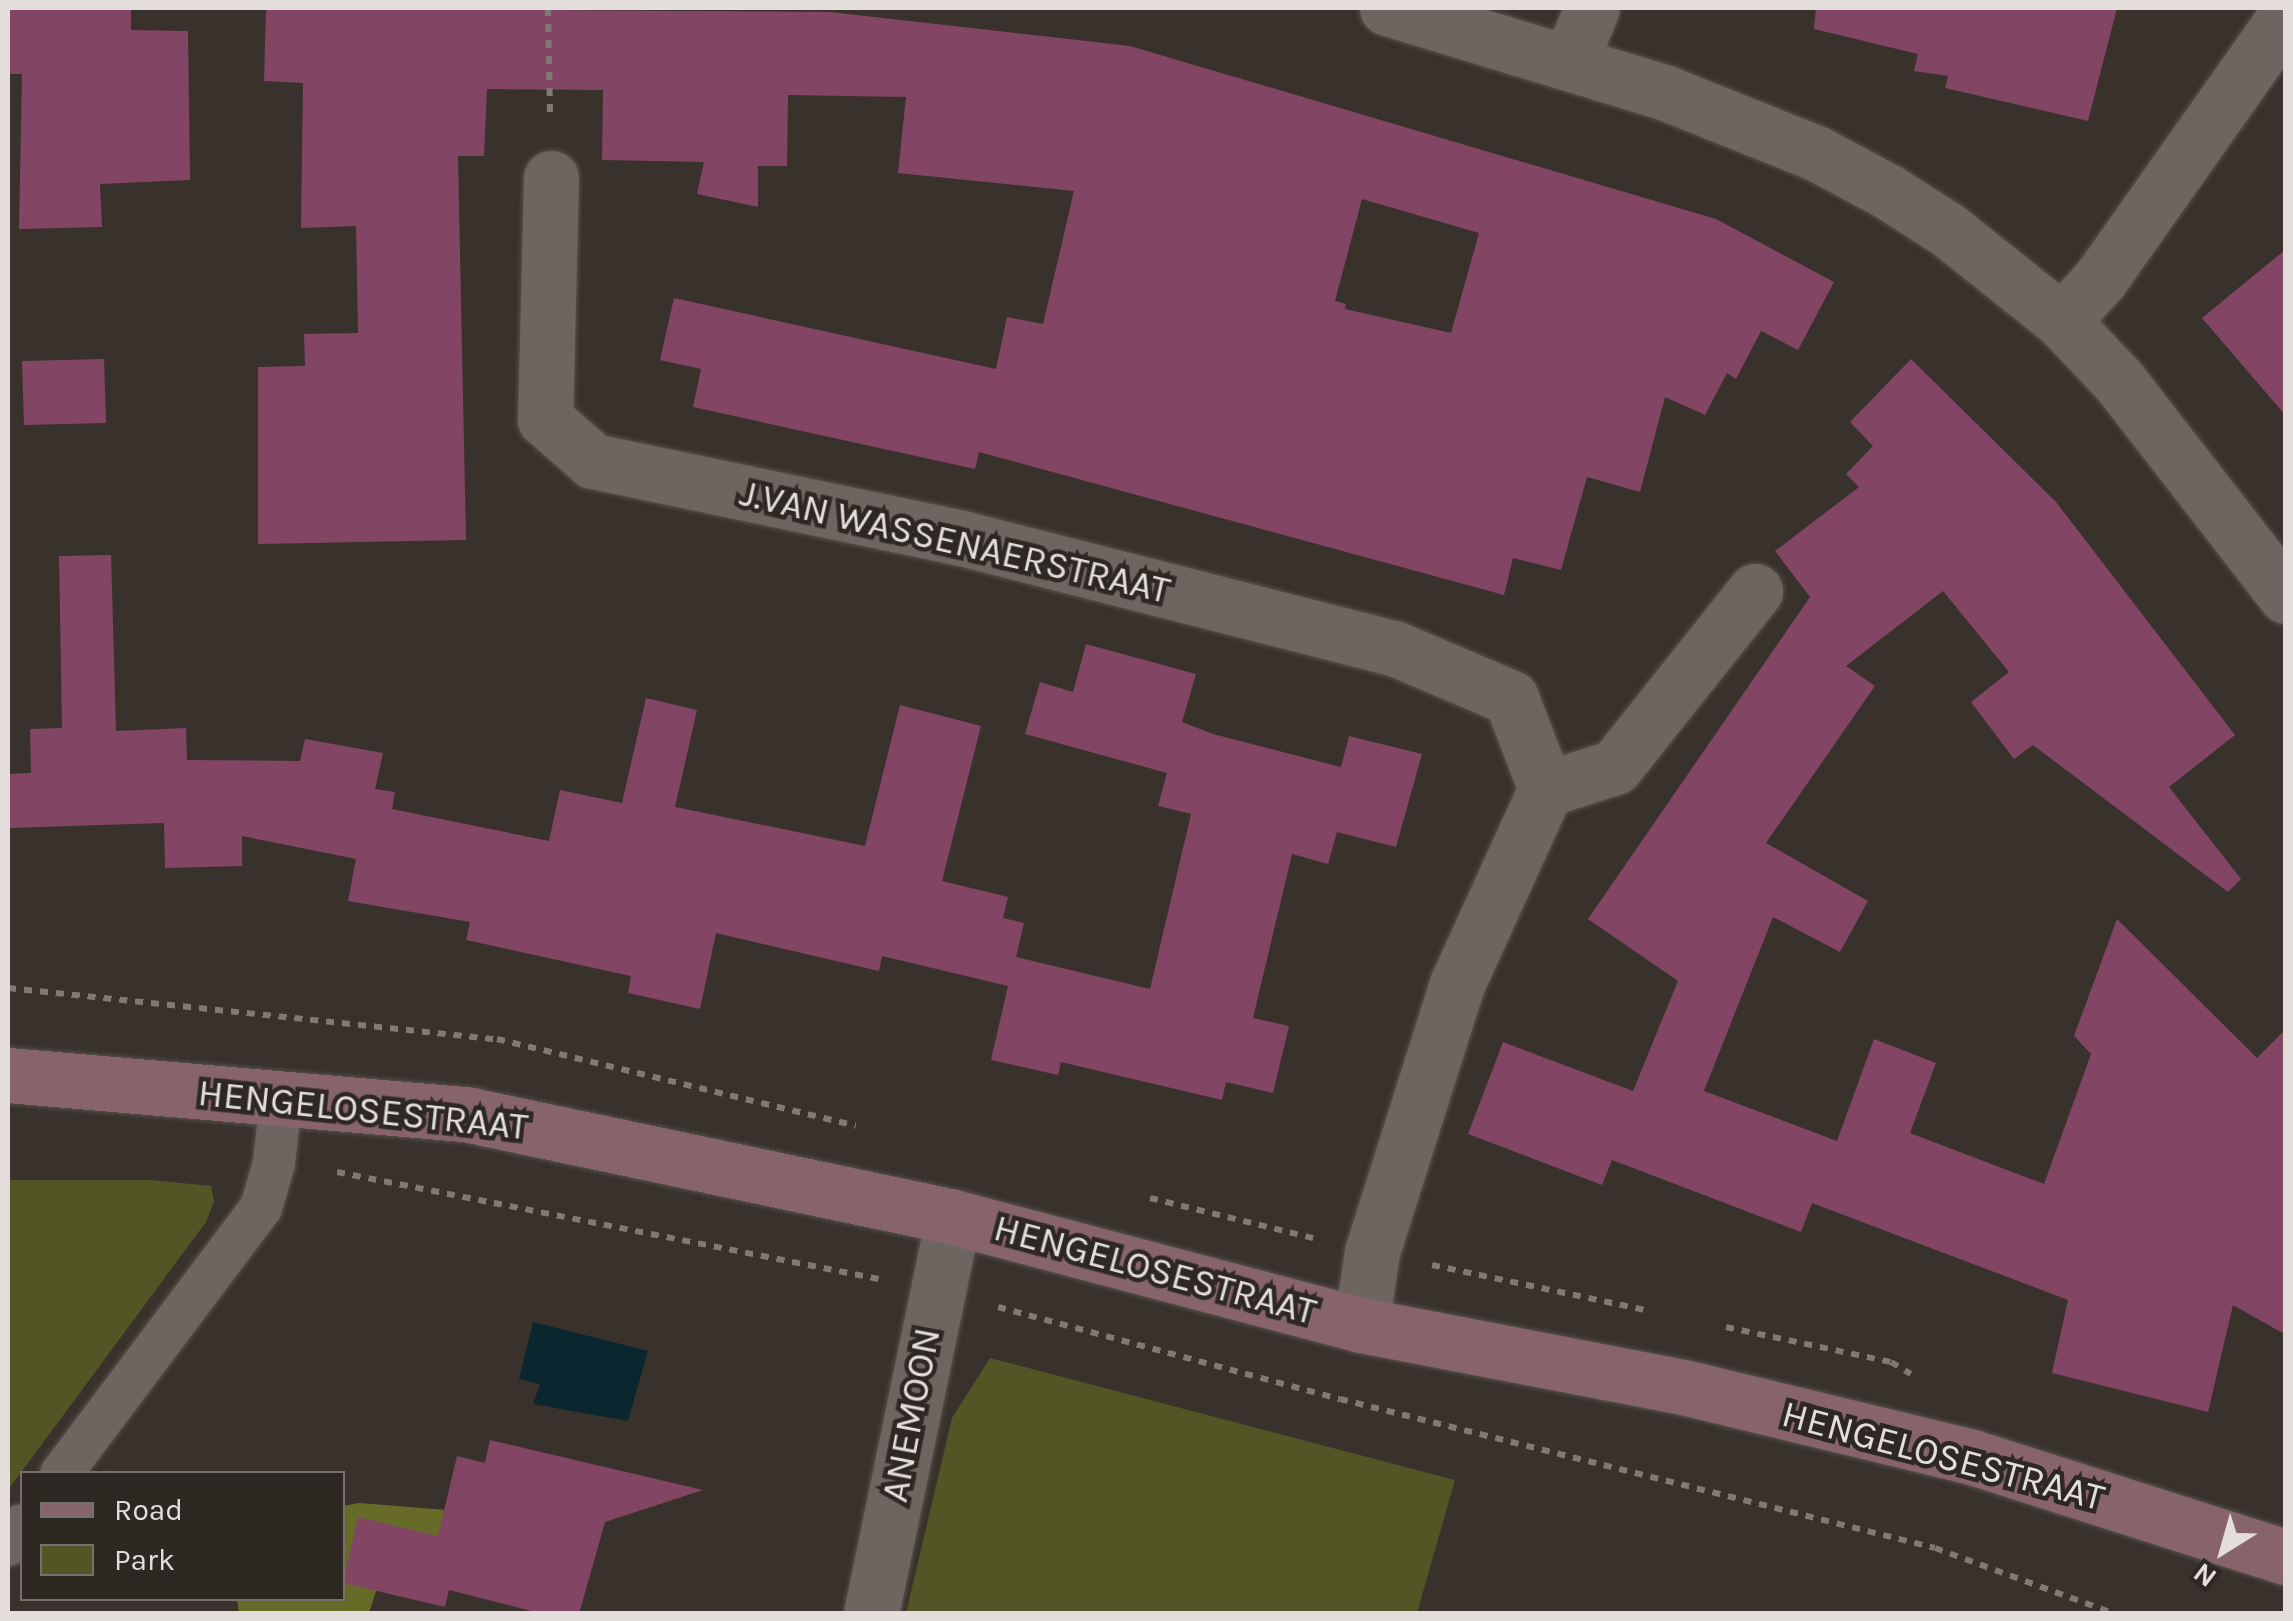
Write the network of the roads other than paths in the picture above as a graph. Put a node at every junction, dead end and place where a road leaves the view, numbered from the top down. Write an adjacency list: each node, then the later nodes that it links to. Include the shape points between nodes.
1 (1387, 8): 4 (street)
2 (1592, 8): 4 (street)
3 (2286, 16): 6 (street, via 2101,278)
4 (1570, 61): 6 (street, via 1816,153 1887,190)
5 (551, 178): 9 (street, J.VAN WASSENAERSTRAAT, via 545,419 593,461 961,538 1394,648 1511,698)
6 (2062, 321): 8 (street, via 2120,381)
7 (1755, 592): 9 (street, via 1615,766)
8 (2286, 596)
9 (1546, 789): 13 (street, via 1457,984 1372,1252)
10 (8, 1075): 11 (main road, HENGELOSESTRAAT)
11 (281, 1099): 12 (main road, HENGELOSESTRAAT, via 470,1115); 14 (lane, via 262,1208)
12 (953, 1217): 13 (main road, HENGELOSESTRAAT); 16 (street, ANEMOON)
13 (1361, 1324): 15 (main road, HENGELOSESTRAAT, via 1683,1387 1972,1457)
14 (64, 1471)
15 (2286, 1557)
16 (871, 1614)

